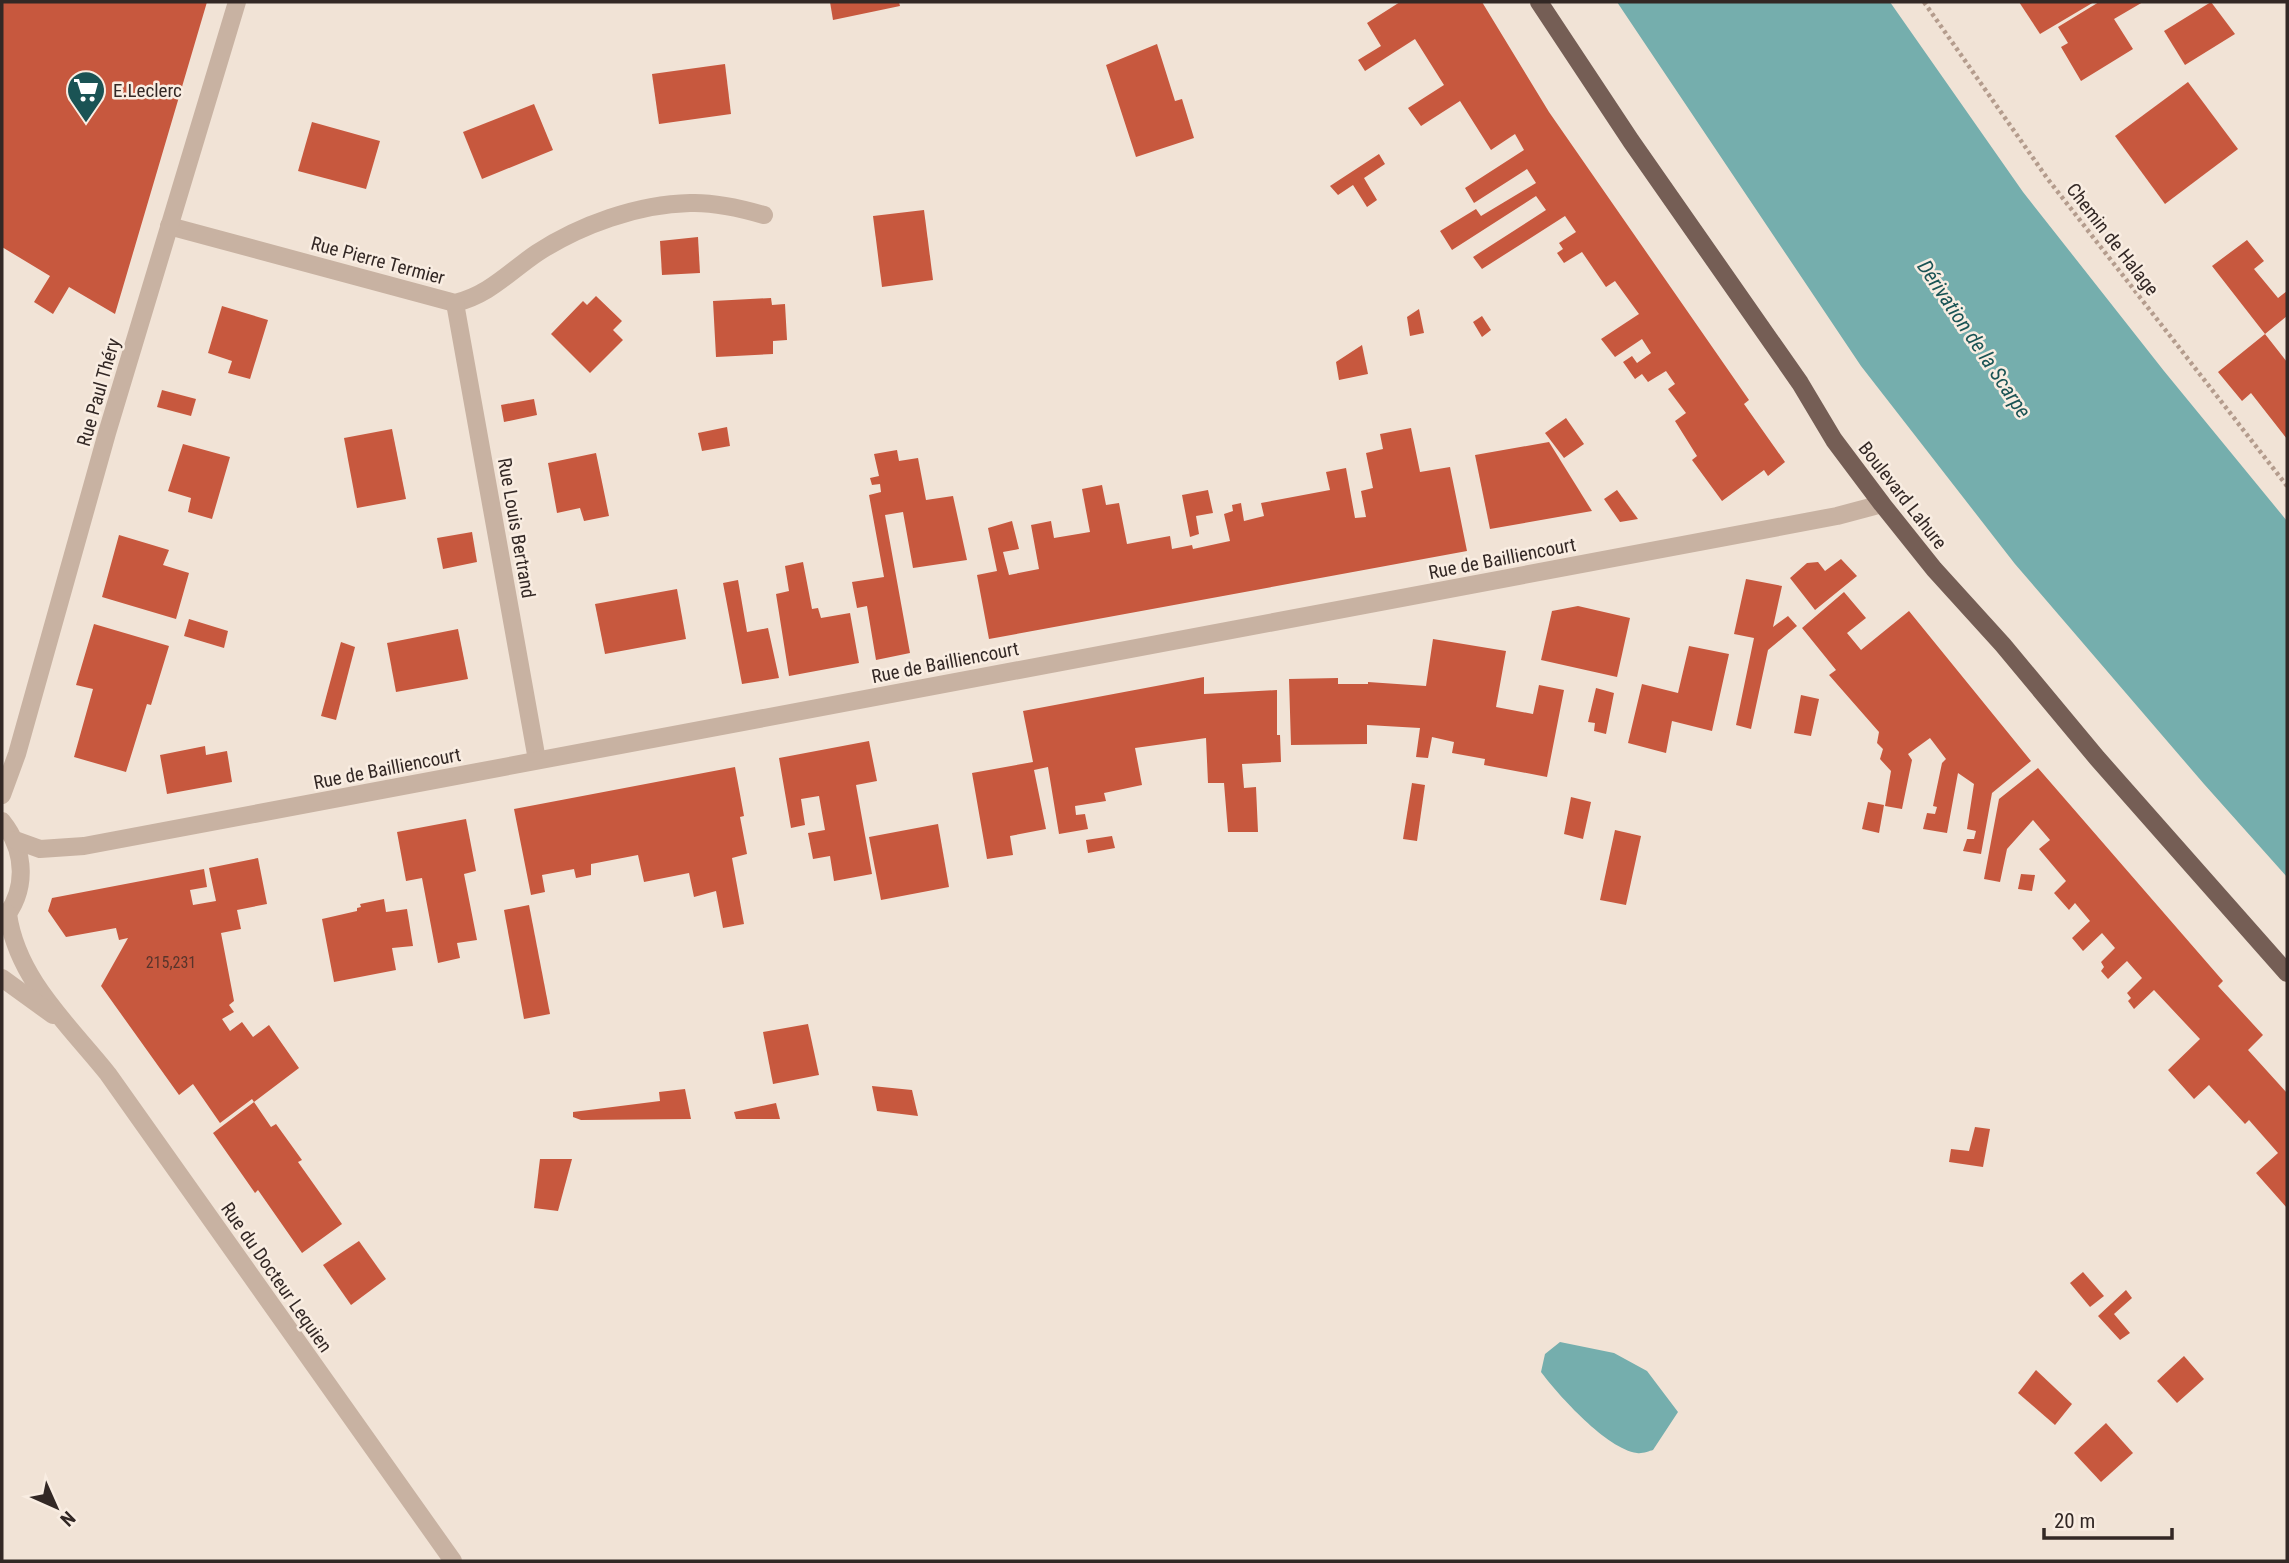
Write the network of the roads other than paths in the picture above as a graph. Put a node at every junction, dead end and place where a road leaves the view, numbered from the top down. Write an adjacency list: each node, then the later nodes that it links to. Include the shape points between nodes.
1 (237, 2): 4 (street, Rue Paul Théry)
2 (1539, 2): 6 (main road, Boulevard Lahure, via 1800,383 1834,440)
3 (764, 215): 5 (street, Rue Pierre Termier, via 690,203 629,213 562,238 490,289)
4 (169, 226): 5 (street, Rue Pierre Termier); 8 (street, Rue Paul Théry)
5 (455, 303): 7 (street, Rue Louis Bertrand)
6 (1882, 504): 7 (street, Rue de Bailliencourt, via 1824,519); 12 (main road, Boulevard Lahure)
7 (537, 760): 10 (street, Rue de Bailliencourt, via 84,846 40,849)
8 (2, 795)
9 (2, 821): 10 (street)
10 (15, 840): 11 (street, via 22,873)
11 (5, 918): 14 (street, Rue du Docteur Lequien, via 24,968)
12 (2287, 973)
13 (2, 978): 14 (street, Rue du Docteur Lequien)
14 (62, 1020): 15 (street, Rue du Docteur Lequien, via 114,1083)
15 (453, 1561)

